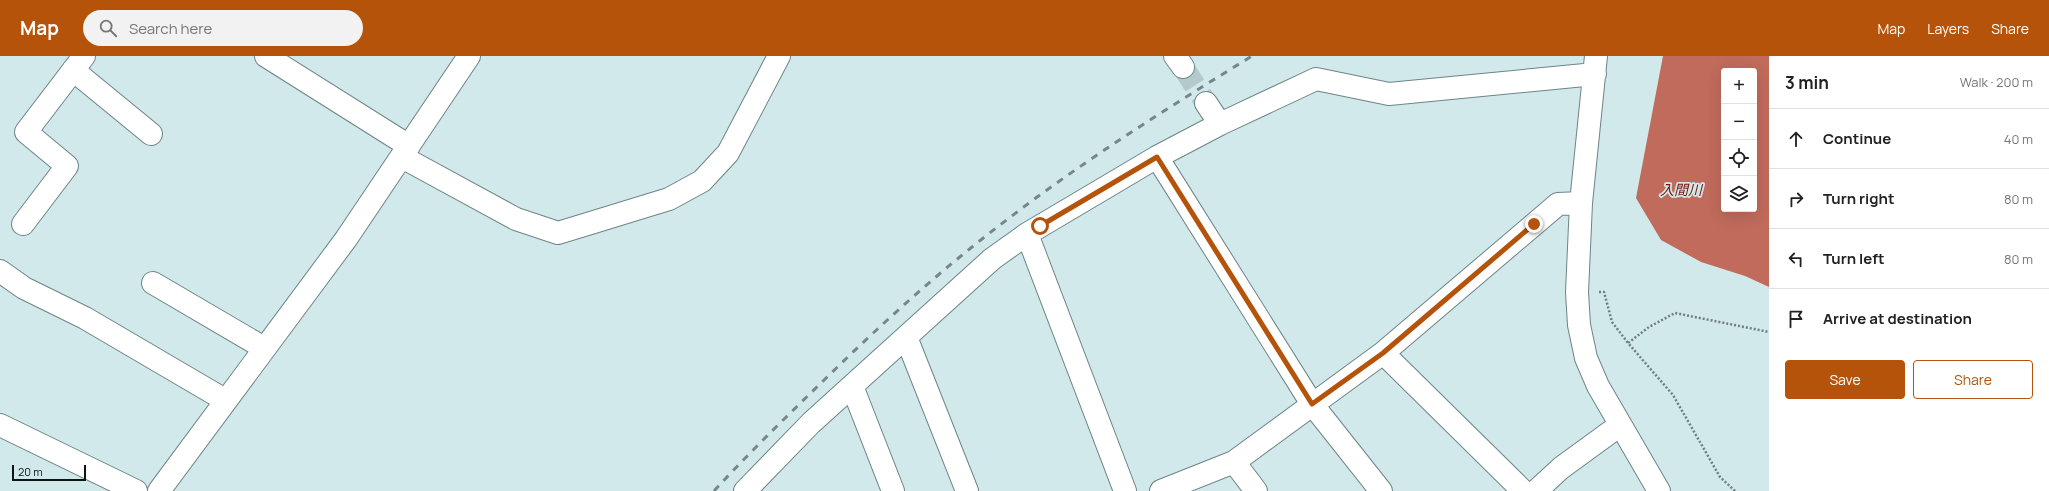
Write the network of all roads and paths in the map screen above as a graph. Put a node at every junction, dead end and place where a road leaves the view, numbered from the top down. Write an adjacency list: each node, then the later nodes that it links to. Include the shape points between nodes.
1 (266, 56): 9 (street)
2 (469, 56): 9 (street)
3 (779, 56): 9 (street, via 728,153 702,181 669,199 558,233 516,219)
4 (78, 63): 8 (street); 12 (street, via 26,132 67,166)
5 (1596, 65): 7 (street, via 1389,94 1316,79); 11 (street)
6 (1206, 103): 7 (street)
7 (1220, 124): 10 (street)
8 (151, 134)
9 (406, 151): 20 (street, via 346,239)
10 (1157, 157): 13 (street); 24 (street)
11 (1581, 203): 21 (street, via 1558,204); 26 (street, via 1578,325 1586,358)
12 (23, 224)
13 (1027, 234): 18 (street, via 992,259); 33 (street)
14 (0, 271): 23 (street, via 24,288 85,318)
15 (153, 283): 20 (street)
16 (1604, 295): 19 (path, via 1612,322)
17 (1769, 332): 19 (path, via 1675,314 1649,327)
18 (906, 337): 22 (street); 32 (street)
19 (1628, 343): 40 (path, via 1673,395 1720,477)
20 (264, 348): 23 (street)
21 (1383, 353): 24 (street); 37 (street)
22 (852, 386): 28 (street, via 811,423); 31 (street)
23 (225, 400): 30 (street)
24 (1312, 404): 27 (street); 36 (street)
25 (0, 425): 29 (street)
26 (1620, 425): 38 (street, via 1561,468); 39 (street)
27 (1234, 462): 34 (street); 35 (street)
28 (756, 486)
29 (136, 491)
30 (159, 491)
31 (893, 491)
32 (967, 491)
33 (1124, 491)
34 (1161, 491)
35 (1256, 491)
36 (1381, 491)
37 (1523, 491)
38 (1536, 491)
39 (1659, 491)
40 (1735, 491)

